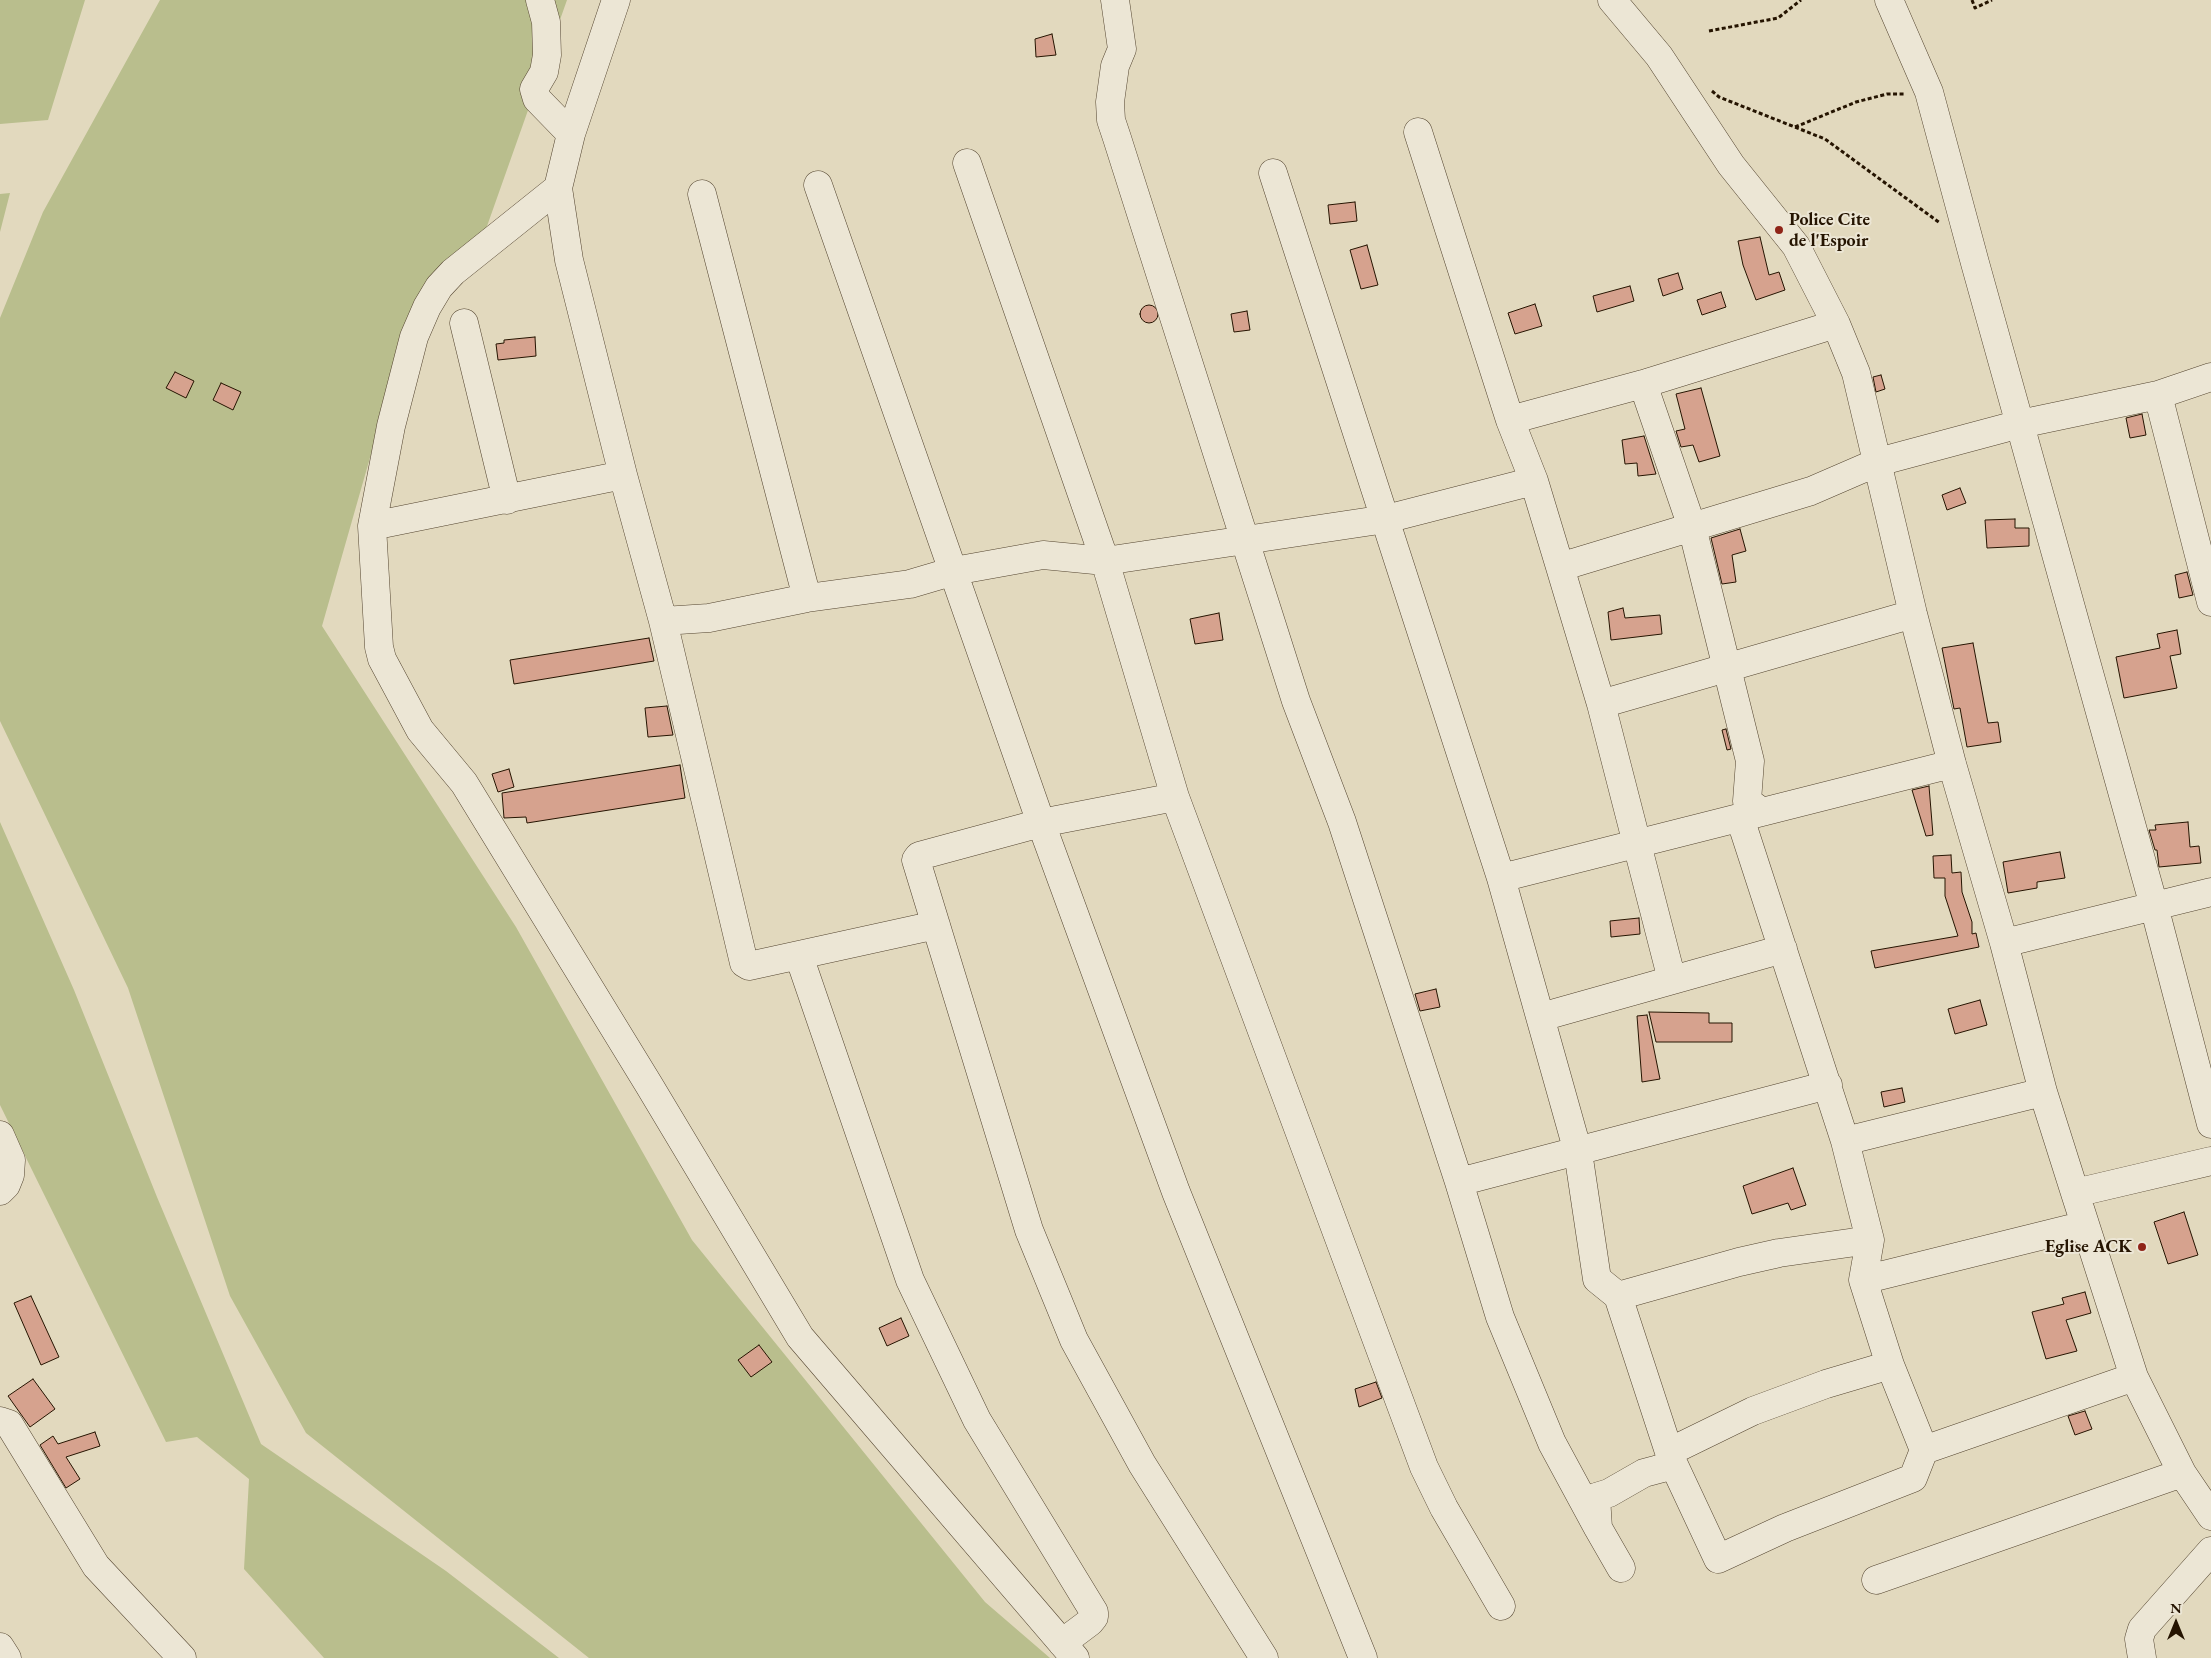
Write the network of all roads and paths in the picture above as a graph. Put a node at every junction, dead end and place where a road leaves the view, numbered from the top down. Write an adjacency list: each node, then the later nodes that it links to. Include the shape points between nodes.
1 (540, 0): 14 (street, via 546,22 546,55 544,72 534,89 536,99)
2 (616, 0): 14 (street)
3 (1115, 0): 35 (street, via 1122,48 1113,81 1112,120)
4 (1612, 0): 22 (street, via 1659,56 1731,165 1796,246)
5 (1801, 0): 9 (path, via 1778,18)
6 (1888, 0): 11 (street)
7 (1972, 0): 8 (path, via 1975,8)
8 (1992, 0)
9 (1709, 31)
10 (1706, 86): 12 (path, via 1719,97)
11 (1929, 92): 12 (path, via 1887,94 1856,102); 27 (street)
12 (1795, 127): 20 (path, via 1825,139)
13 (1418, 132): 26 (street)
14 (571, 134): 18 (street)
15 (967, 163): 36 (street)
16 (1273, 173): 32 (street)
17 (818, 185): 38 (street)
18 (558, 188): 29 (street, via 569,260); 33 (street, via 452,272 427,307 414,337 396,405)
19 (702, 194): 39 (street)
20 (1944, 227)
21 (464, 323): 31 (street)
22 (1836, 324): 24 (street); 28 (street, via 1856,373)
23 (2211, 377): 25 (street)
24 (1643, 384): 26 (street); 34 (street)
25 (2158, 395): 27 (street); 40 (street)
26 (1510, 420): 30 (street)
27 (2020, 424): 28 (street); 52 (street)
28 (1878, 462): 34 (street, via 1811,491); 41 (street)
29 (623, 476): 31 (street); 42 (street)
30 (1534, 481): 32 (street); 37 (street)
31 (507, 500): 33 (street)
32 (1386, 520): 35 (street); 50 (street)
33 (372, 526): 86 (street, via 379,647 382,659 420,730 464,782 800,1337)
34 (1692, 527): 37 (street); 43 (street)
35 (1246, 541): 36 (street); 66 (street, via 1296,702 1342,822)
36 (1105, 562): 38 (street, via 1043,555); 46 (street)
37 (1560, 568): 44 (street)
38 (954, 571): 39 (street, via 910,584); 48 (street)
39 (807, 598): 42 (street, via 709,618)
40 (2211, 602)
41 (1913, 614): 43 (street); 45 (street)
42 (663, 621): 56 (street, via 744,963 749,966)
43 (1725, 668): 44 (street); 47 (street, via 1750,761 1747,801)
44 (1601, 704): 49 (street)
45 (1952, 764): 47 (street); 54 (street)
46 (1175, 797): 48 (street); 84 (street, via 1424,1467)
47 (1751, 815): 49 (street); 55 (street)
48 (1041, 823): 53 (street, via 917,858); 90 (street, via 1176,1192)
49 (1637, 843): 50 (street); 57 (street)
50 (1501, 878): 58 (street)
51 (2211, 892): 52 (street)
52 (2154, 906): 54 (street); 61 (street)
53 (936, 925): 56 (street); 89 (street, via 1030,1230 1074,1340 1142,1464)
54 (2004, 943): 60 (street)
55 (1783, 949): 57 (street); 59 (street)
56 (799, 956): 86 (street, via 910,1280 977,1420 1094,1612 1094,1618)
57 (1672, 980): 58 (street)
58 (1541, 1017): 64 (street)
59 (1828, 1085): 63 (street); 64 (street)
60 (2044, 1092): 63 (street); 68 (street)
61 (2211, 1124)
62 (0, 1135): 67 (street, via 11,1160 10,1175)
63 (1844, 1141): 70 (street)
64 (1578, 1152): 66 (street); 72 (street, via 1597,1279)
65 (2211, 1161): 68 (street)
66 (1459, 1182): 80 (street, via 1500,1317 1552,1443)
67 (0, 1191)
68 (2075, 1193): 69 (street)
69 (2085, 1225): 71 (street); 74 (street)
70 (1870, 1240): 71 (street); 72 (street, via 1738,1262)
71 (1864, 1280): 73 (street)
72 (1618, 1296): 77 (street)
73 (1890, 1365): 76 (street); 77 (street, via 1753,1411)
74 (2134, 1377): 76 (street); 78 (street)
75 (0, 1422): 88 (street, via 9,1424 96,1566)
76 (1924, 1450): 77 (street, via 1913,1478 1785,1528 1718,1559)
77 (1672, 1459): 80 (street, via 1596,1497)
78 (2182, 1473): 79 (street); 83 (street)
79 (2211, 1516)
80 (1598, 1528): 82 (street)
81 (2211, 1551): 91 (street, via 2142,1629 2139,1639)
82 (1621, 1568)
83 (1876, 1580)
84 (1501, 1606)
85 (0, 1648): 87 (street)
86 (1069, 1650)
87 (7, 1658)
88 (182, 1658)
89 (1264, 1658)
90 (1363, 1658)
91 (2142, 1658)

